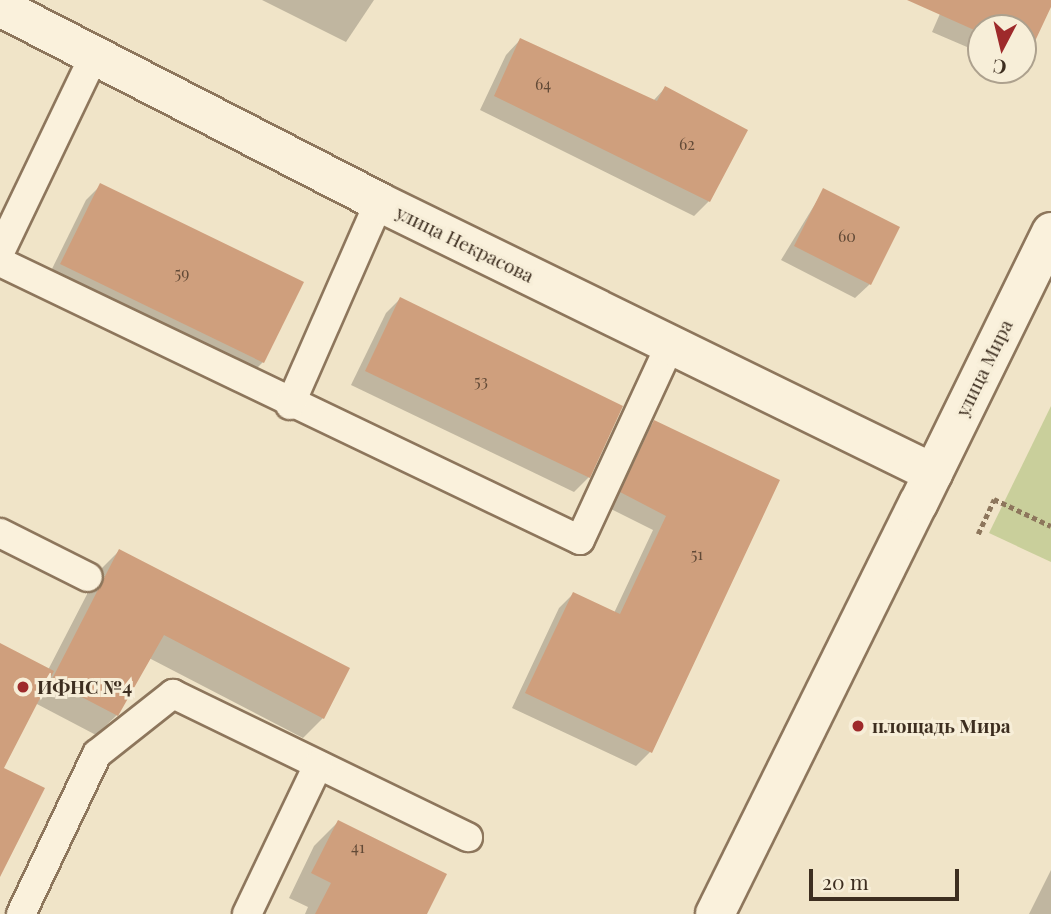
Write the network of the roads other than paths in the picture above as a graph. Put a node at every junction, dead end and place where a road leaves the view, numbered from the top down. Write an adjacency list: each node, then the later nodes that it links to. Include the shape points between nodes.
1 (0, 7): 2 (street, улица Некрасова)
2 (95, 54): 3 (street, улица Некрасова); 5 (lane)
3 (379, 202): 7 (street, улица Некрасова); 8 (lane)
4 (1051, 232): 9 (street, улица Мира)
5 (0, 252)
6 (0, 262): 8 (lane)
7 (671, 344): 8 (lane, via 580,540); 9 (street, улица Некрасова)
8 (290, 405)
9 (926, 488): 16 (street, улица Мира)
10 (0, 533): 11 (lane)
11 (88, 577)
12 (318, 765): 13 (lane); 14 (lane, via 173,694 97,754); 15 (lane)
13 (468, 837)
14 (21, 914)
15 (247, 914)
16 (715, 914)

